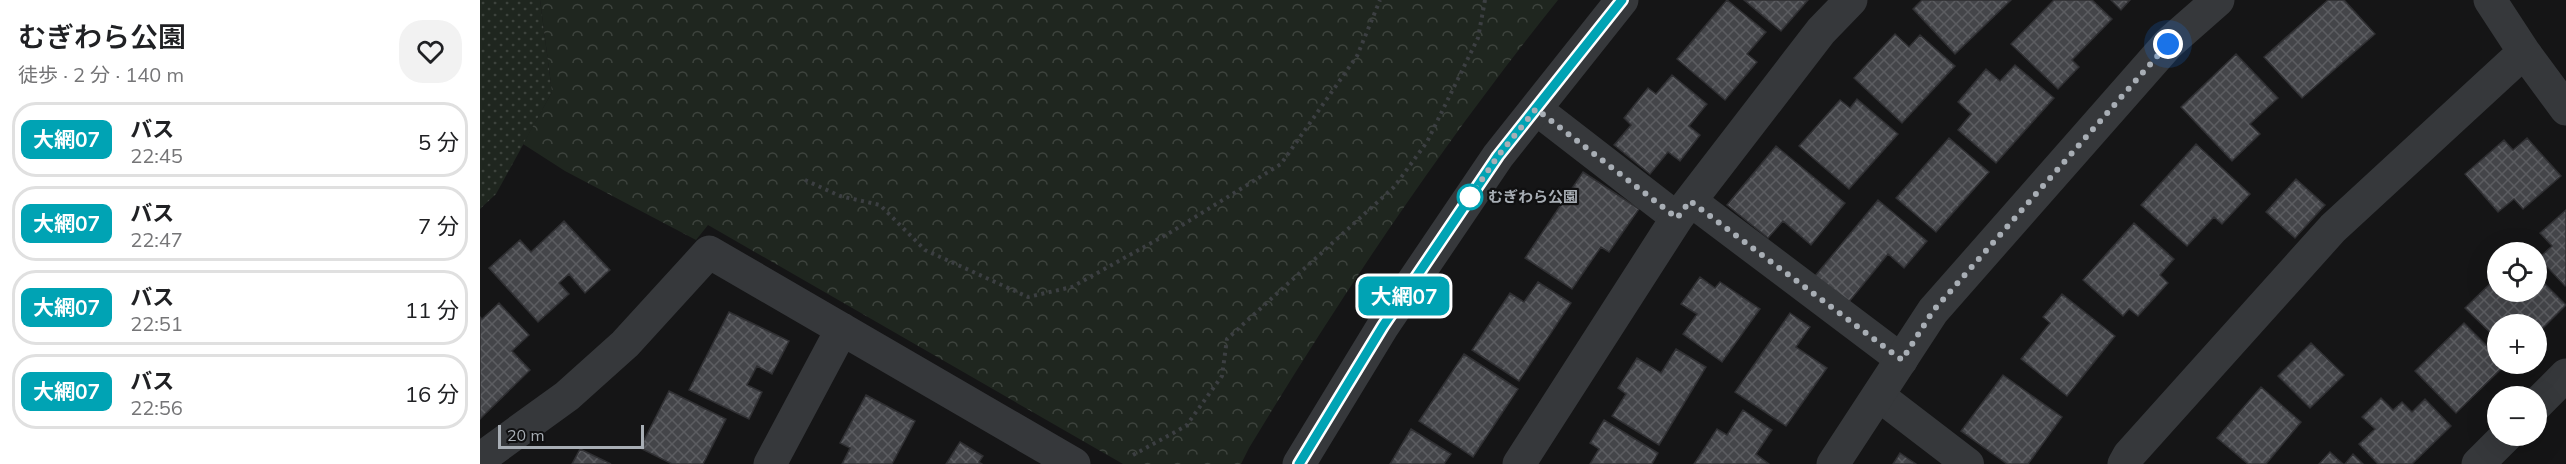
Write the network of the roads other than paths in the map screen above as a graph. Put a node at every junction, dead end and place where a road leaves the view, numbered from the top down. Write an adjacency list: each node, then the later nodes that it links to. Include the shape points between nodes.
1 (1622, 0): 6 (street)
2 (1851, 0): 8 (street, via 1821,31)
3 (2218, 0): 10 (street, via 2168,44 2136,79 1933,311)
4 (2490, 0): 5 (street)
5 (2524, 52): 7 (street); 22 (street, via 2333,228)
6 (1536, 109): 8 (street); 18 (street, via 1498,156 1383,326)
7 (2566, 109)
8 (1684, 209): 10 (street); 19 (street)
9 (842, 329): 15 (street, via 709,252 625,344 567,396); 16 (street); 17 (street)
10 (1902, 360): 13 (street)
11 (2566, 375): 12 (street)
12 (2547, 394)
13 (1878, 395): 20 (street); 21 (street)
14 (2496, 446): 23 (street)
15 (480, 459)
16 (1068, 463)
17 (770, 464)
18 (1299, 464)
19 (1519, 464)
20 (1833, 464)
21 (1968, 464)
22 (2124, 464)
23 (2478, 464)

